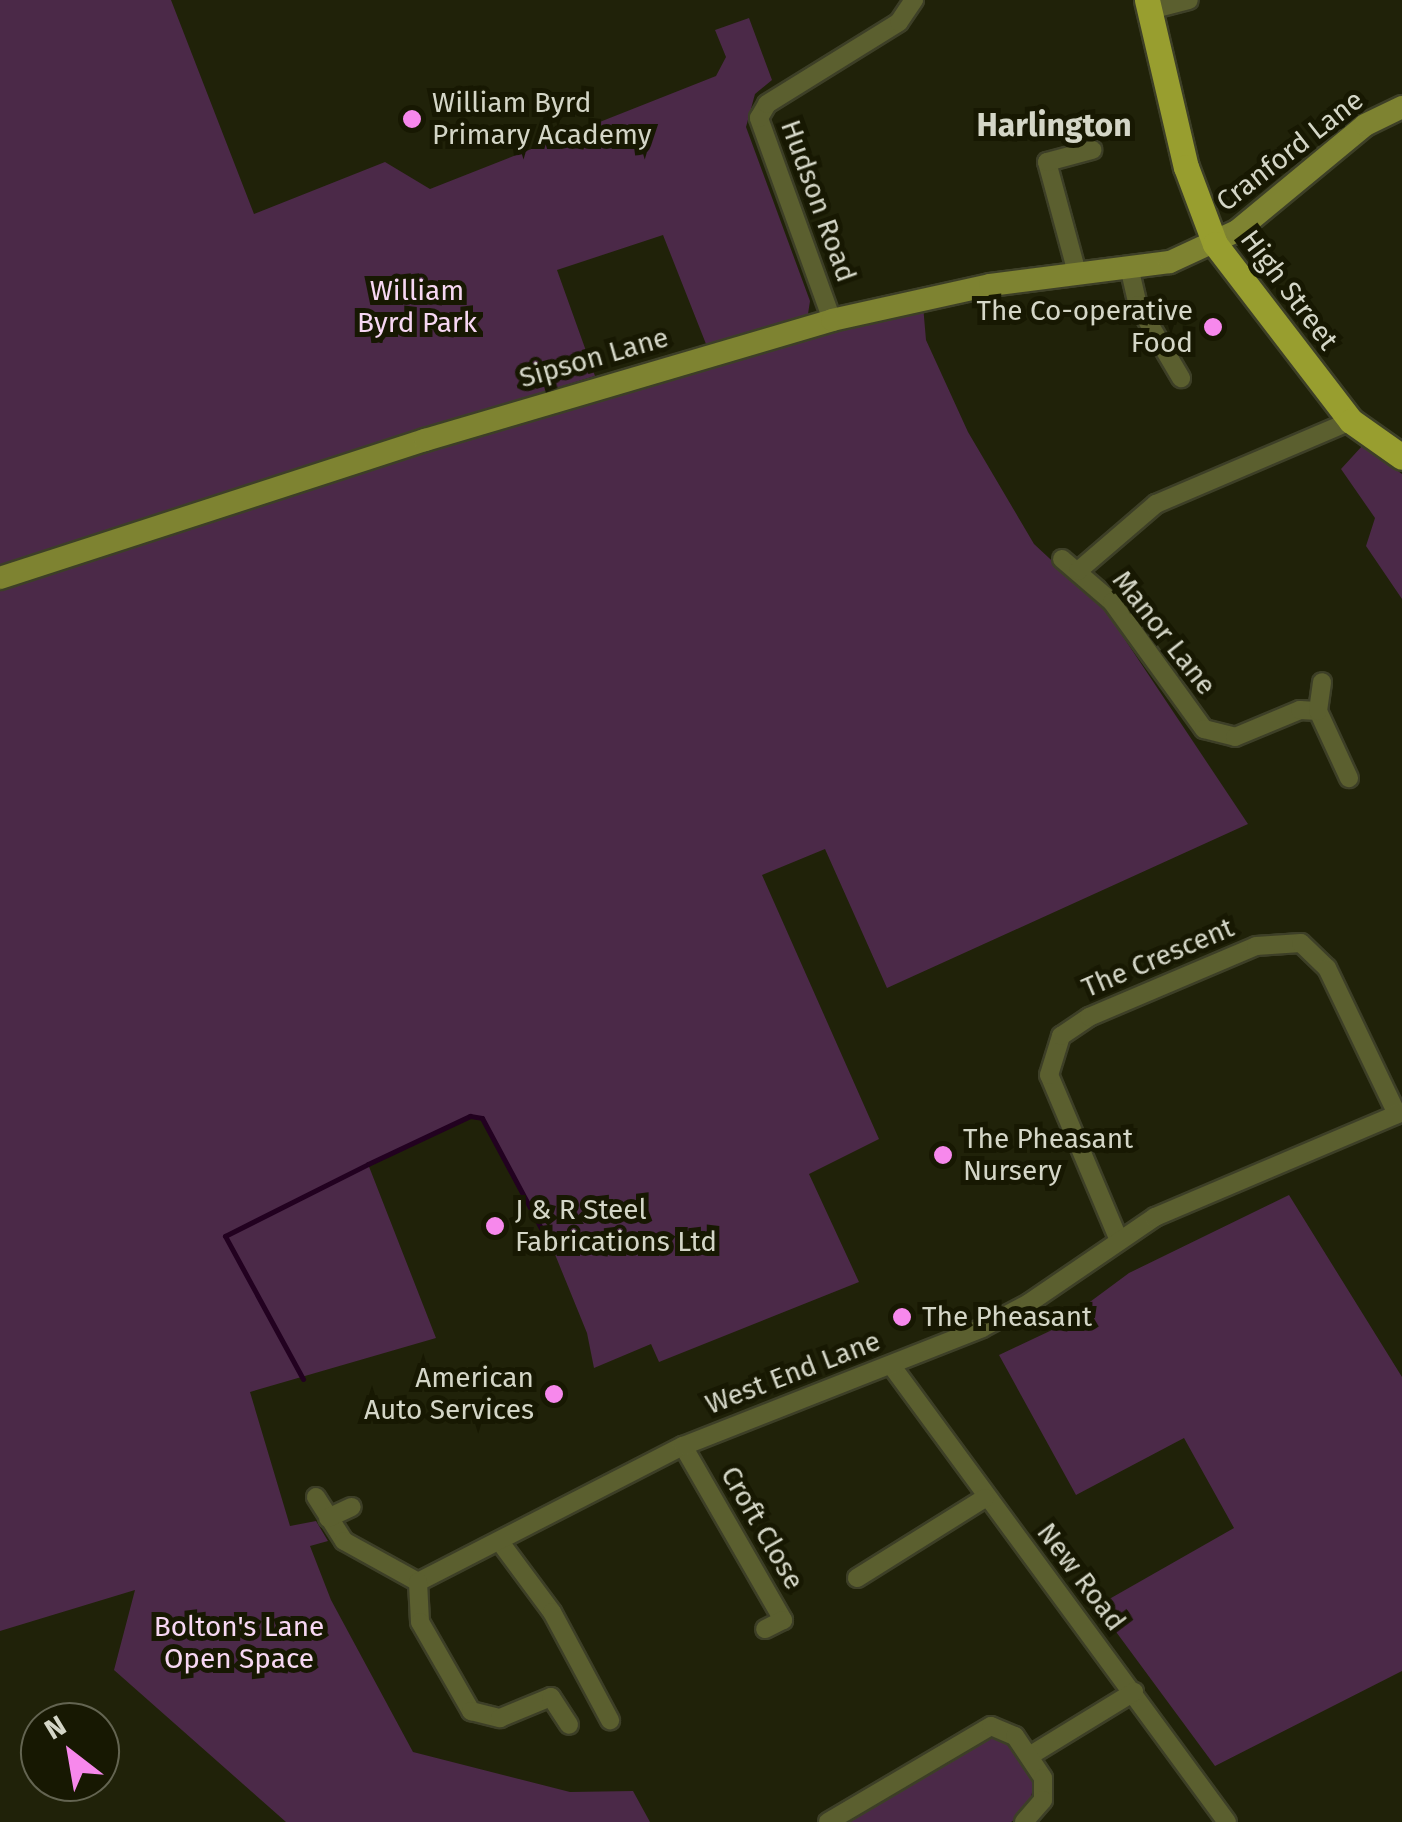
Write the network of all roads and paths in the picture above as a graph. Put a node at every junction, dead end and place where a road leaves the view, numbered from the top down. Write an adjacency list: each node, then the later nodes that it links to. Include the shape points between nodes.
1 (914, 0): 9 (street, Hudson Road, via 899,22 767,104 759,118)
2 (1189, 0): 3 (street, High Street)
3 (1148, 5): 6 (main road, High Street, via 1186,167)
4 (1402, 106): 6 (street, Cranford Lane, via 1365,125)
5 (1092, 150): 8 (street, via 1047,162)
6 (1215, 244): 7 (street, Sipson Lane); 11 (main road, High Street)
7 (1130, 270): 8 (street, Sipson Lane); 10 (street, via 1138,305)
8 (1077, 273): 9 (street, Sipson Lane)
9 (832, 320): 13 (street, Sipson Lane, via 425,440)
10 (1181, 378)
11 (1351, 421): 12 (main road, High Street); 15 (street, Manor Lane, via 1156,504 1070,565 1112,602 1214,736 1235,738 1300,710)
12 (1402, 457)
13 (0, 578)
14 (1322, 682): 15 (street)
15 (1318, 710): 16 (street)
16 (1349, 778)
17 (1400, 1113): 18 (street, West End Lane, via 1194,1198); 18 (street, The Crescent, via 1327,968 1300,943 1256,946 1090,1018 1061,1036 1050,1075)
18 (1118, 1238): 19 (street, West End Lane, via 1030,1304)
19 (891, 1365): 20 (street, West End Lane); 22 (street, New Road)
20 (683, 1446): 25 (street, West End Lane); 28 (street, Croft Close, via 783,1620)
21 (316, 1497): 24 (street)
22 (985, 1498): 26 (street); 29 (street, New Road)
23 (352, 1507): 24 (street)
24 (328, 1518): 27 (street, via 348,1544)
25 (500, 1542): 27 (street, West End Lane); 30 (street, via 552,1612)
26 (858, 1578)
27 (418, 1582): 31 (street, via 420,1622 458,1699 471,1711 500,1718 550,1697)
28 (766, 1629)
29 (1134, 1692): 32 (street); 35 (street, New Road)
30 (610, 1720)
31 (569, 1725)
32 (1031, 1755): 33 (street, via 1008,1731 985,1726); 34 (street, via 1045,1790)
33 (828, 1822)
34 (1024, 1822)
35 (1227, 1822)

